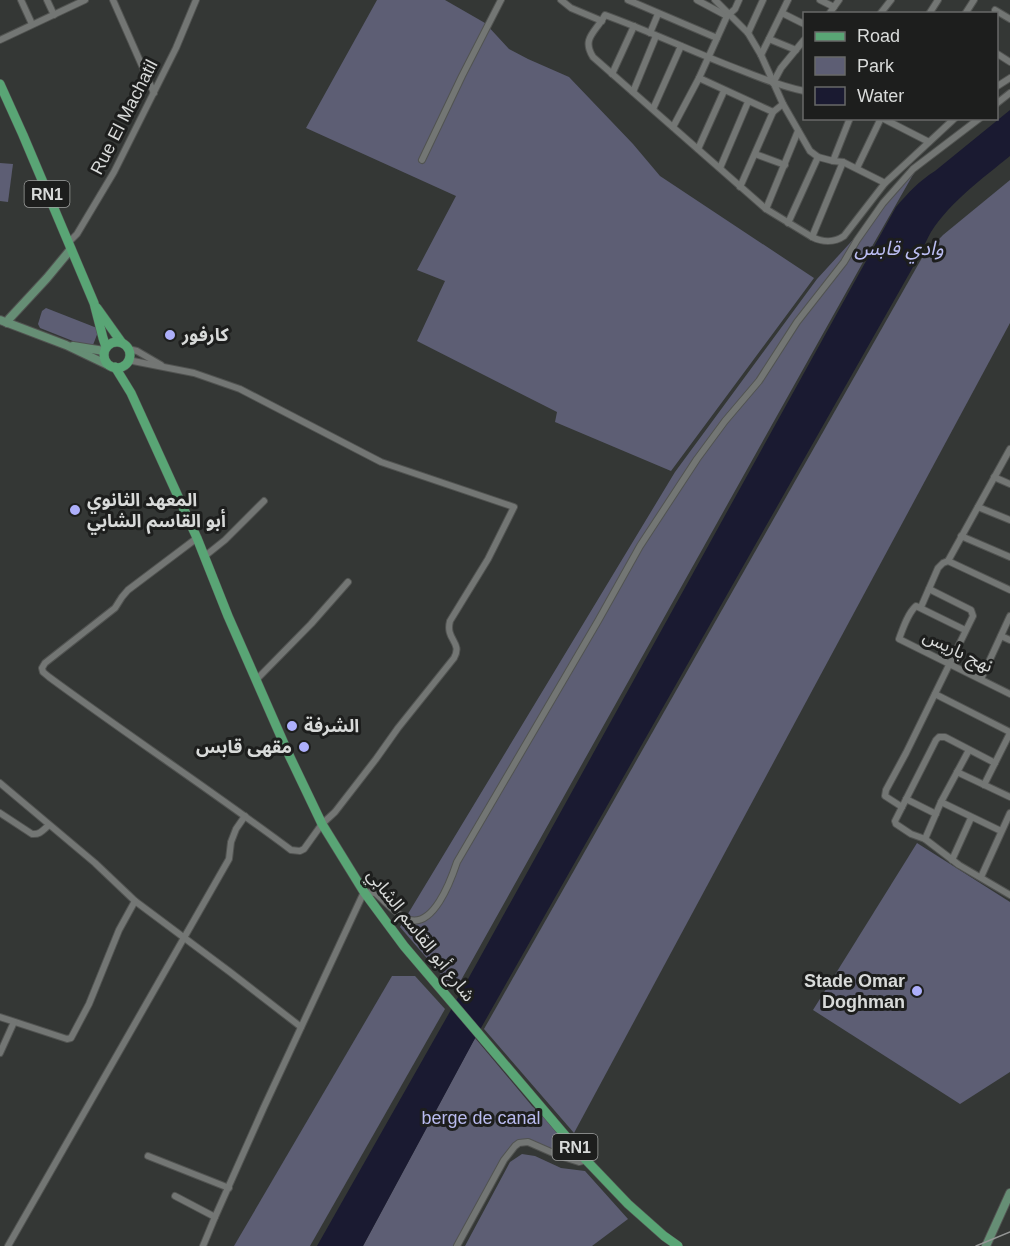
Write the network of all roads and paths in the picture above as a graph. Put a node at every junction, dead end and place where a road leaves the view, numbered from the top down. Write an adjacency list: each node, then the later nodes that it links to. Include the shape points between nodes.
1 (21, 0): 29 (street)
2 (47, 0): 25 (street)
3 (85, 0): 17 (street)
4 (113, 0): 49 (street)
5 (196, 0): 49 (street, Rue El Machatil)
6 (501, 0): 67 (street)
7 (561, 0): 28 (street)
8 (630, 0): 18 (street)
9 (696, 0): 26 (street)
10 (715, 0): 26 (street)
11 (739, 0): 26 (street)
12 (763, 0): 32 (street)
13 (788, 0): 23 (street)
14 (820, 0): 19 (street)
15 (839, 0): 19 (street)
16 (891, 0): 22 (street)
17 (74, 2): 25 (street)
18 (644, 3): 24 (street)
19 (834, 7): 21 (street)
20 (996, 10): 27 (street)
21 (830, 12)
22 (882, 12)
23 (782, 13): 30 (street); 35 (street)
24 (658, 14): 33 (street); 34 (street)
25 (54, 15): 29 (street)
26 (728, 15): 32 (street); 34 (street)
27 (1010, 19)
28 (602, 21): 31 (street, via 605,15); 42 (street, via 588,45 593,57)
29 (32, 24): 36 (street)
30 (803, 24)
31 (634, 26): 33 (street); 42 (street)
32 (748, 33): 40 (street)
33 (653, 34): 38 (street); 48 (street)
34 (717, 38): 41 (street)
35 (769, 39): 39 (street); 40 (street)
36 (0, 40)
37 (803, 41): 39 (street)
38 (681, 46): 41 (street); 54 (street)
39 (796, 50): 44 (street)
40 (761, 55): 44 (street)
41 (708, 58): 43 (street); 44 (street)
42 (612, 74): 48 (street)
43 (699, 78): 46 (street); 61 (street)
44 (773, 83): 47 (street); 53 (street)
45 (0, 84): 78 (main road, RN1)
46 (724, 91): 51 (street); 64 (street)
47 (803, 91)
48 (633, 92): 54 (street)
49 (154, 93): 78 (street, Rue El Machatil)
50 (1010, 93): 52 (street)
51 (748, 102): 55 (street); 71 (street)
52 (998, 102)
53 (783, 104): 55 (street); 62 (street)
54 (653, 110): 61 (street)
55 (772, 112): 65 (street)
56 (849, 120): 68 (street)
57 (880, 120): 72 (street)
58 (885, 120): 63 (street)
59 (953, 120): 63 (street)
60 (977, 120): 134 (street, via 897,186 797,322 759,381 697,459 640,546 430,914 420,920 409,920 375,893)
61 (673, 127): 64 (street)
62 (798, 131): 66 (street, via 810,151); 70 (street)
63 (929, 141): 73 (street)
64 (698, 149): 71 (street)
65 (755, 154): 70 (street); 74 (street)
66 (818, 156): 68 (street); 76 (street)
67 (422, 160)
68 (832, 161): 69 (street)
69 (843, 162): 72 (street); 77 (street)
70 (785, 165): 75 (street)
71 (720, 168): 74 (street)
72 (857, 168): 73 (street)
73 (885, 183): 77 (street, via 844,236 827,241)
74 (740, 187): 75 (street)
75 (766, 209): 76 (street)
76 (788, 223): 77 (street)
77 (812, 237)
78 (70, 246): 79 (main road, RN1); 80 (street, via 47,278)
79 (94, 303): 82 (main road, RN1); 83 (main road, RN1)
80 (4, 322): 81 (street)
81 (66, 345): 83 (street); 86 (street)
82 (125, 346): 83 (main road, via 114,342); 84 (main road, RN1, via 129,353); 85 (street)
83 (105, 349): 86 (main road, RN1, via 105,360)
84 (127, 362): 85 (street); 86 (main road); 87 (main road, شارع أبو القاسم الشابي / RN1)
85 (164, 366): 128 (street, via 240,389 381,462 514,507 450,621 450,634 458,647 454,658)
86 (113, 367): 87 (main road, شارع أبو القاسم الشابي / RN1)
87 (131, 393): 95 (main road, شارع أبو القاسم الشابي / RN1)
88 (1010, 449): 89 (street)
89 (994, 477): 90 (street); 92 (street)
90 (1010, 484)
91 (264, 501): 96 (street)
92 (978, 507): 93 (street); 94 (street)
93 (1010, 520)
94 (962, 536): 97 (street); 98 (street)
95 (197, 538): 96 (main road, شارع أبو القاسم الشابي / RN1); 125 (street, via 128,590 115,608 42,668 95,711)
96 (205, 556): 108 (main road, شارع أبو القاسم الشابي / RN1)
97 (1010, 557)
98 (948, 561): 100 (street, via 941,564); 101 (street)
99 (348, 582): 108 (street)
100 (929, 589): 102 (street); 104 (street, via 971,610 973,615)
101 (1010, 590)
102 (921, 608): 104 (street); 107 (street, نهج باريس, via 913,607 900,640)
103 (1010, 616): 105 (street)
104 (965, 630): 107 (street)
105 (1001, 636): 106 (street); 109 (street)
106 (1010, 640)
107 (950, 663): 109 (street, نهج باريس); 110 (street)
108 (257, 679): 128 (main road, شارع أبو القاسم الشابي / RN1)
109 (981, 679): 111 (street, نهج باريس)
110 (935, 694): 112 (street); 121 (street, via 885,795)
111 (1010, 694)
112 (1010, 733): 114 (street)
113 (969, 750): 114 (street); 115 (street); 119 (street, via 945,737 938,738)
114 (995, 763): 117 (street)
115 (957, 772): 117 (street); 120 (street)
116 (0, 783): 129 (street)
117 (984, 785): 118 (street)
118 (1010, 797)
119 (906, 799): 121 (street); 124 (street)
120 (941, 802): 124 (street); 126 (street)
121 (902, 807): 131 (street, via 895,823)
122 (0, 813): 129 (street, via 32,834)
123 (1010, 813): 127 (street)
124 (936, 814): 131 (street)
125 (245, 816): 128 (street, via 296,851 304,849); 137 (street, via 231,842 229,859)
126 (971, 818): 130 (street); 132 (street)
127 (1008, 823): 130 (street)
128 (322, 824): 134 (main road, شارع أبو القاسم الشابي / RN1)
129 (49, 825): 136 (street)
130 (1001, 831): 133 (street)
131 (925, 839): 132 (street)
132 (952, 860): 133 (street)
133 (981, 877): 135 (street)
134 (364, 892): 140 (street); 142 (main road, شارع أبو القاسم الشابي / RN1, via 397,937)
135 (1010, 895)
136 (135, 902): 137 (street); 139 (street, via 71,1038)
137 (184, 939): 140 (street); 150 (street)
138 (0, 1017): 139 (street)
139 (14, 1022): 141 (street)
140 (301, 1027): 146 (street)
141 (0, 1053)
142 (574, 1146): 144 (street); 145 (main road, شارع أبو القاسم الشابي / RN1)
143 (148, 1156): 146 (street)
144 (560, 1156): 145 (street, via 579,1162); 152 (street, via 528,1142 514,1146)
145 (586, 1160): 153 (main road, شارع أبو القاسم الشابي / RN1, via 628,1204)
146 (229, 1188): 149 (street)
147 (1010, 1193): 154 (street)
148 (175, 1196): 149 (street)
149 (215, 1217): 151 (street)
150 (8, 1246)
151 (203, 1246)
152 (457, 1246)
153 (678, 1246)
154 (986, 1246)

